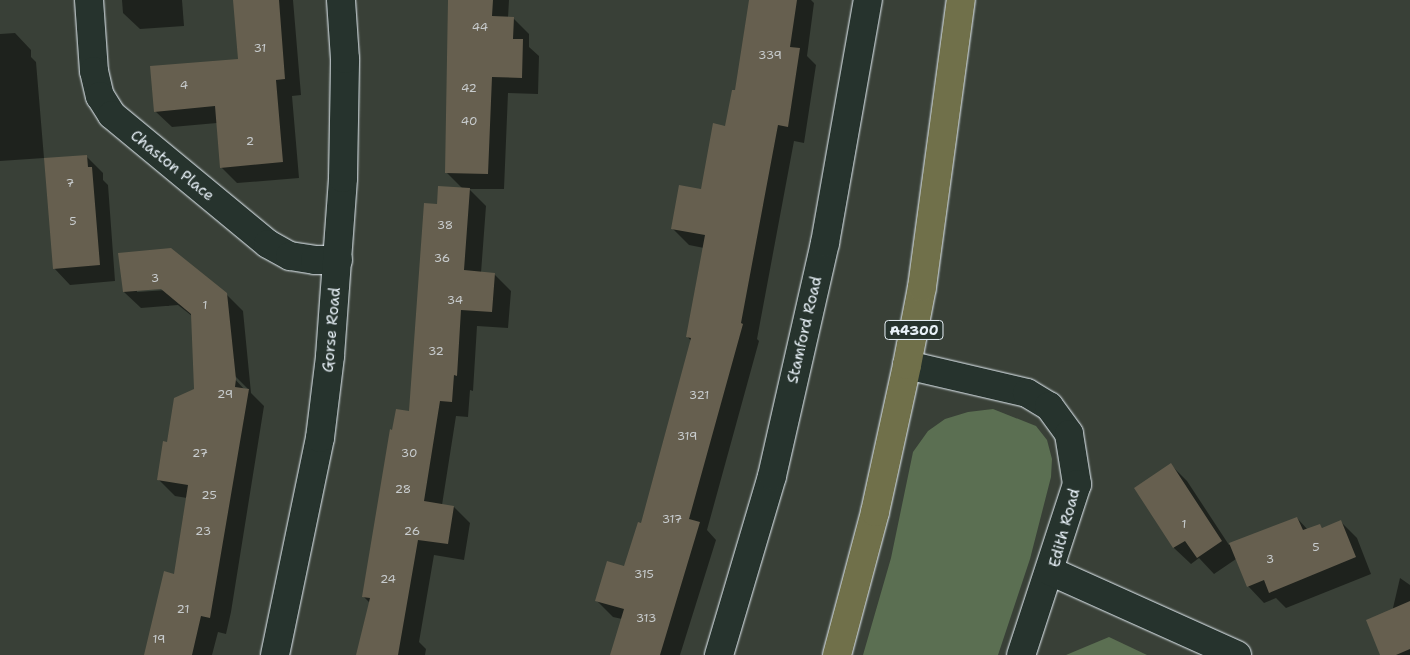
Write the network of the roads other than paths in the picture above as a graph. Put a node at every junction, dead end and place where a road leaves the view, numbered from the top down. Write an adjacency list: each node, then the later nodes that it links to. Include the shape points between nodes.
1 (89, 0): 5 (street, Chaston Place, via 94,71 100,96 112,116 268,244 290,256)
2 (341, 0): 5 (street, Gorse Road, via 345,59)
3 (868, 0): 9 (street, Stamford Road, via 825,243 781,437)
4 (961, 0): 6 (main road, A4300, via 922,287)
5 (338, 260): 8 (street, Gorse Road, via 320,438)
6 (907, 365): 7 (street, Edith Road, via 1027,393 1049,406 1069,434 1077,484); 10 (main road, A4300, via 875,512)
7 (1050, 571): 11 (street); 12 (street, Edith Road)
8 (275, 655)
9 (718, 655)
10 (838, 655)
11 (1021, 655)
12 (1237, 655)

